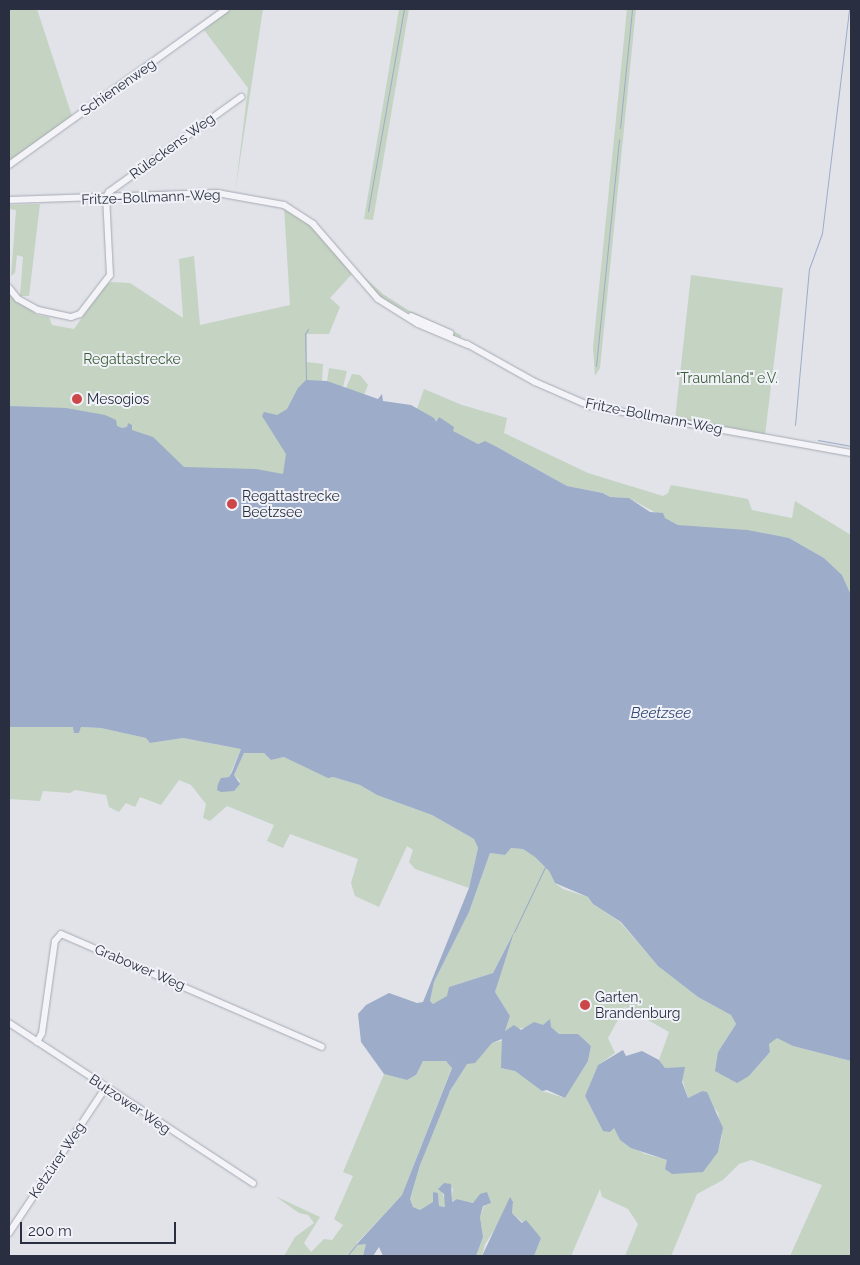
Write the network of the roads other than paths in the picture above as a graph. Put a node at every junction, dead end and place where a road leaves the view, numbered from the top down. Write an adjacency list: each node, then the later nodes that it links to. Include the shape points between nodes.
1 (226, 9): 3 (street, Schienenweg)
2 (241, 97): 4 (street, Rüleckens Weg)
3 (9, 165)
4 (106, 197): 5 (street, Fritze-Bollmann-Weg); 6 (street, via 110,275 80,314 70,317 38,310 18,299); 7 (street, Fritze-Bollmann-Weg, via 217,194 284,205 313,224 366,288 398,311 535,382 590,406)
5 (9, 200)
6 (9, 288)
7 (851, 453)
8 (9, 1023): 9 (street, Butzower Weg)
9 (37, 1042): 10 (street, Grabower Weg, via 42,1033 55,941 61,934); 11 (street, Butzower Weg)
10 (322, 1047)
11 (106, 1087): 12 (street, Butzower Weg); 13 (street, Ketzürer Weg)
12 (253, 1183)
13 (9, 1233)

